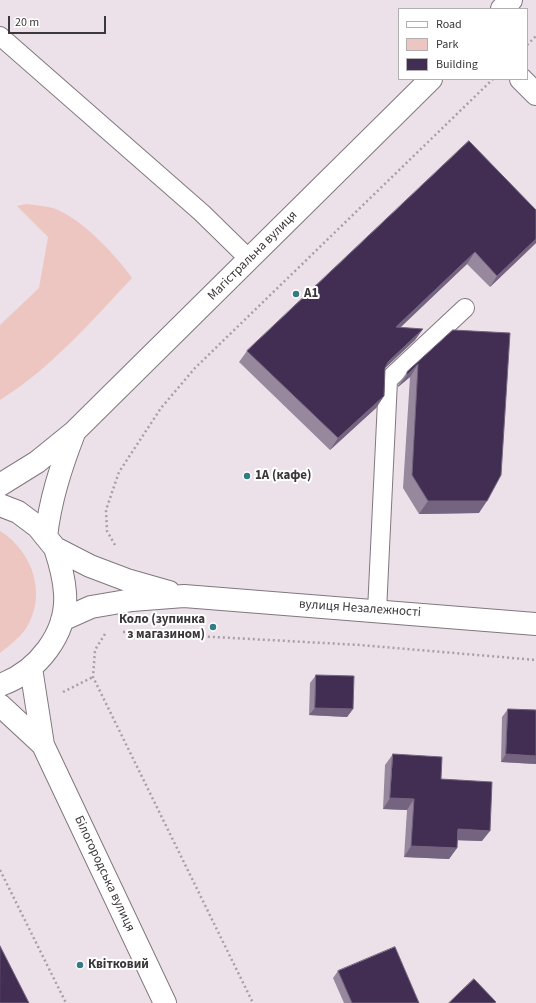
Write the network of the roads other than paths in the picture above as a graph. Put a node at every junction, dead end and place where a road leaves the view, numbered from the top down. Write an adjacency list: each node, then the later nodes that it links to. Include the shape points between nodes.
1 (511, 0): 2 (main road)
2 (503, 8)
3 (0, 36): 7 (lane, via 196,208)
4 (430, 80): 7 (main road, Магістральна вулиця)
5 (522, 80): 6 (main road)
6 (536, 94)
7 (249, 259): 9 (main road, Магістральна вулиця)
8 (465, 308): 14 (lane, via 388,380)
9 (74, 432): 10 (main road, Магістральна вулиця, via 37,462); 12 (main road, via 49,509)
10 (0, 485)
11 (0, 505): 12 (main road, via 18,512 38,527)
12 (50, 542): 13 (main road, via 90,566 127,580); 15 (main road, via 62,570 65,595)
13 (184, 596): 14 (main road, вулиця Незалежності); 15 (main road, via 132,600 91,607)
14 (377, 611): 16 (main road, вулиця Незалежності)
15 (62, 620): 17 (main road, via 48,649)
16 (536, 624)
17 (31, 668): 18 (main road); 20 (main road)
18 (0, 685)
19 (0, 705): 20 (main road)
20 (42, 745): 21 (main road, Білогородська вулиця)
21 (165, 1003)

